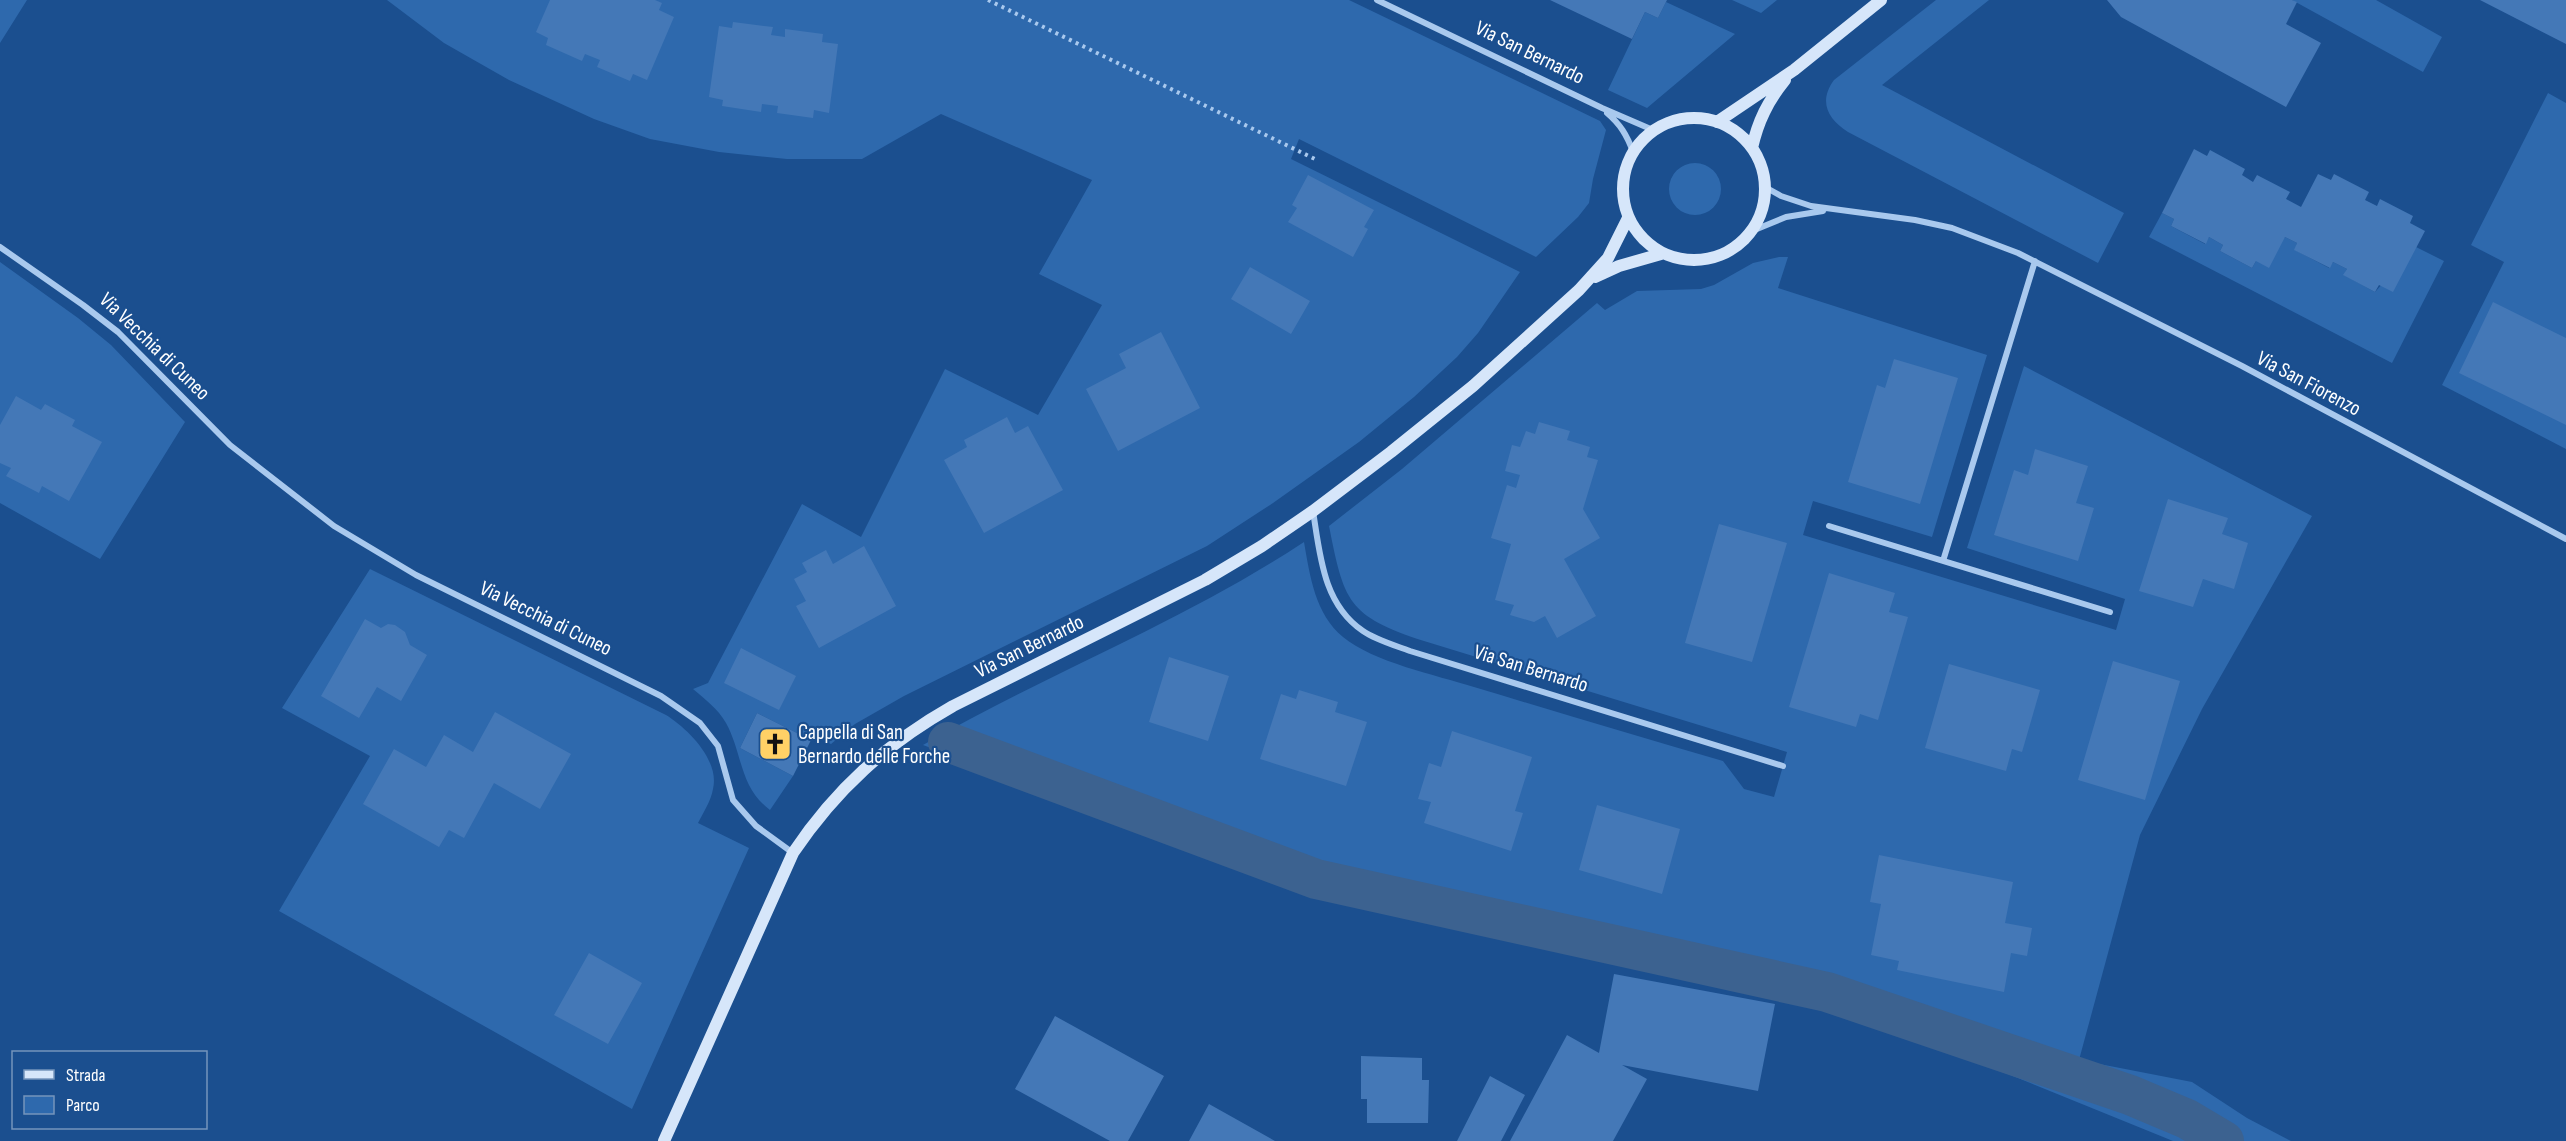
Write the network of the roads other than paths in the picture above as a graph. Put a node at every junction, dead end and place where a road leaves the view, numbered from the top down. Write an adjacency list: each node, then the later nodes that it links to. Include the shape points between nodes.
1 (1377, 0): 4 (street, Via San Bernardo)
2 (1881, 0): 3 (street)
3 (1794, 70): 5 (street); 7 (street, via 1764,109)
4 (1602, 108): 6 (street, Via San Bernardo); 8 (street, Via San Bernardo, via 1620,124)
5 (1717, 122): 6 (street, Via San Bernardo, via 1684,118); 7 (street, Via San Bernardo)
6 (1653, 130): 8 (street, Via San Bernardo)
7 (1752, 148): 9 (street, Via San Bernardo)
8 (1633, 152): 11 (street, Via San Bernardo, via 1624,173 1623,196)
9 (1765, 187): 10 (street, Via San Fiorenzo, via 1796,202); 12 (street, Via San Bernardo, via 1764,202)
10 (1833, 210): 12 (street, Via San Fiorenzo, via 1786,217); 15 (street, Via San Fiorenzo, via 1945,226)
11 (1628, 218): 14 (street, Via San Bernardo, via 1636,233); 16 (street, Via San Bernardo, via 1608,258)
12 (1752, 231): 14 (street, Via San Bernardo, via 1734,249 1711,259 1686,261)
13 (0, 247): 23 (street, Via Vecchia di Cuneo, via 118,332 230,445 334,526 416,575 662,696 700,723 718,746 733,800 756,826)
14 (1661, 254): 16 (street, Via San Bernardo, via 1619,266)
15 (2035, 261): 19 (street, Via San Fiorenzo); 20 (street)
16 (1592, 279): 17 (street, Via San Bernardo, via 1473,386)
17 (1313, 511): 22 (street, Via San Bernardo, via 1326,581 1349,620 1365,633 1410,651); 23 (street, Via San Bernardo, via 1205,580 914,728 865,766)
18 (1829, 526): 20 (street)
19 (2566, 538)
20 (1943, 561): 21 (street)
21 (2110, 612)
22 (1783, 766)
23 (793, 853): 24 (street)
24 (664, 1141)

